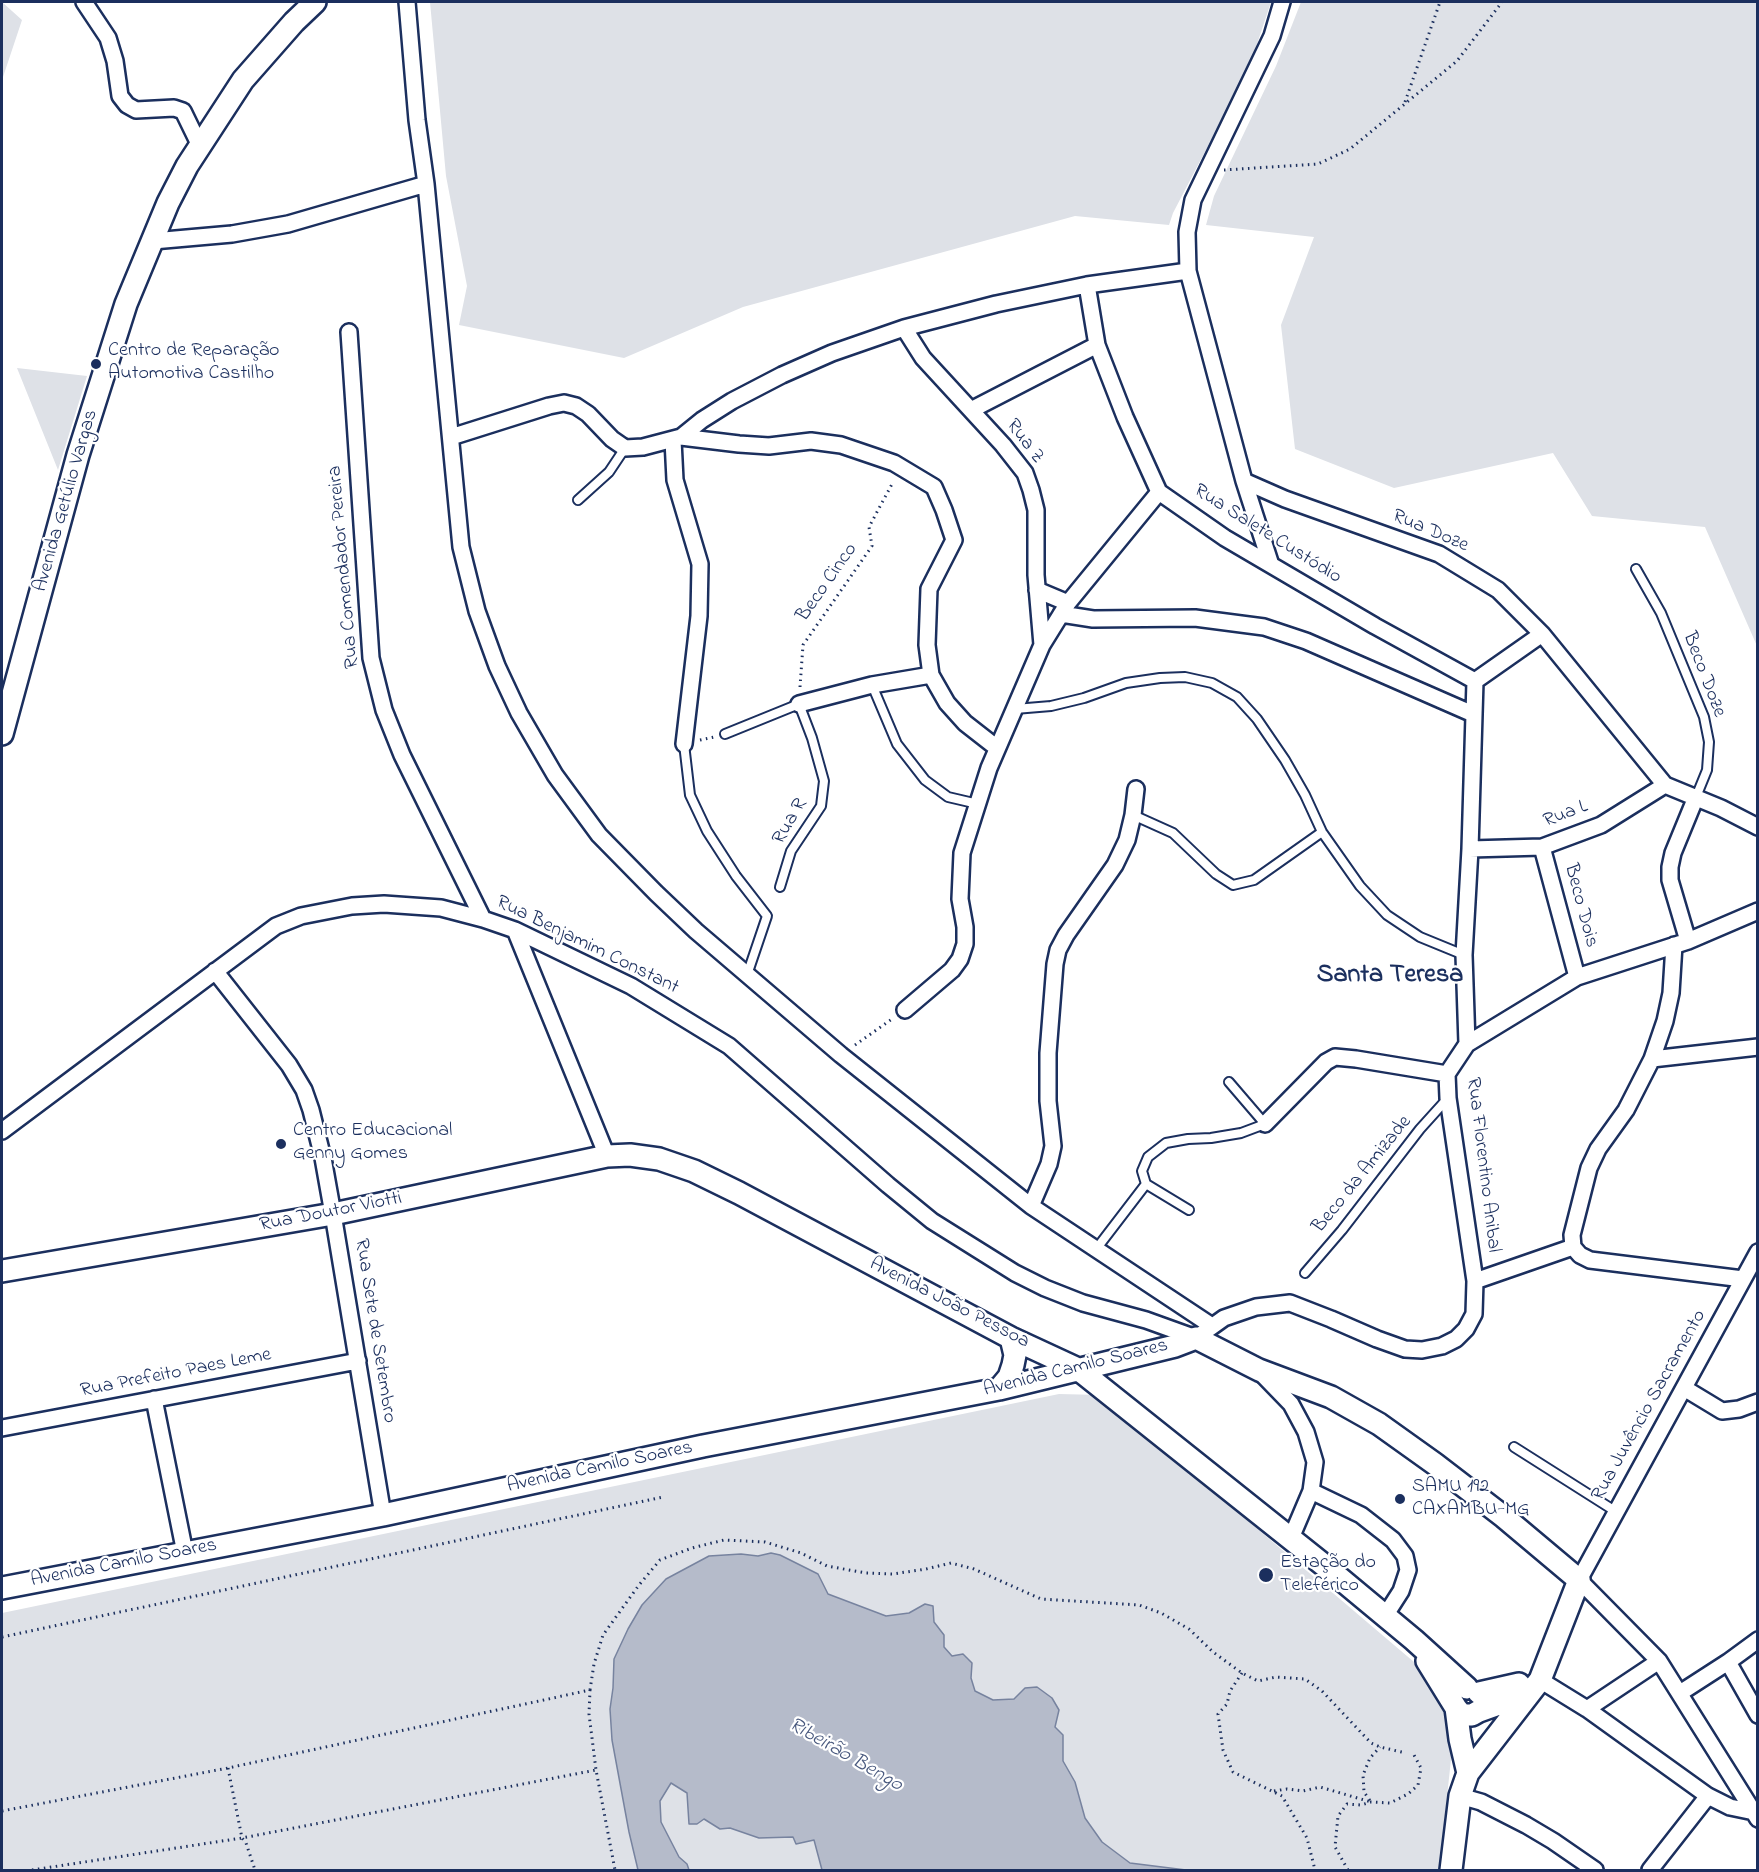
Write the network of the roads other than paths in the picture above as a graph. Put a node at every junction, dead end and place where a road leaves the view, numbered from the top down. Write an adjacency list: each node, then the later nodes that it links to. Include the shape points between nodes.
1 (84, 2): 5 (street, via 108,38 120,96 127,105 136,110 183,111)
2 (315, 2): 5 (street, Avenida Getúlio Vargas, via 243,80)
3 (407, 2): 6 (street)
4 (1282, 2): 8 (street, via 1272,36 1193,200 1187,232)
5 (200, 146): 7 (street, Avenida Getúlio Vargas, via 168,203)
6 (426, 184): 7 (street, via 288,224); 14 (street)
7 (153, 241): 32 (street, Avenida Getúlio Vargas, via 126,304 78,455)
8 (1188, 271): 9 (street); 17 (street)
9 (1087, 285): 10 (street); 12 (street)
10 (904, 328): 13 (street, Rua Z, via 923,358); 15 (street, via 782,375 732,401)
11 (349, 332): 47 (street, Rua Comendador Pereira, via 372,658 384,710 402,755)
12 (1097, 345): 13 (street); 18 (street)
13 (971, 410): 22 (street, Rua Z, via 1025,473 1036,510)
14 (451, 437): 16 (street, via 564,403 588,414); 52 (street, via 466,568 497,666 519,713 555,775 598,836)
15 (677, 439): 16 (street); 26 (street, via 769,446 811,441 841,445 894,463 934,487 954,540 929,589 927,645); 34 (street, via 675,480 700,564 699,616)
16 (625, 448): 19 (lane, via 609,472)
17 (1244, 482): 20 (street); 24 (street, Rua Doze, via 1439,554 1498,590)
18 (1159, 492): 20 (street, Rua Salete Custódio); 23 (street)
19 (579, 500)
20 (1271, 565): 27 (street, Rua Salete Custódio)
21 (1636, 569): 38 (lane, Beco Doze, via 1661,613 1704,717 1709,742 1707,770)
22 (1037, 590): 23 (street); 25 (street, Rua Z)
23 (1064, 609): 25 (street); 31 (street, via 1093,619 1195,618 1264,627 1306,641)
24 (1542, 634): 27 (street); 36 (street, Rua Doze)
25 (1042, 645): 30 (street)
26 (931, 675): 28 (street); 35 (street, via 947,703 965,723)
27 (1475, 681): 31 (street)
28 (872, 685): 29 (street); 39 (lane, via 897,744 925,780 948,797)
29 (799, 704): 33 (lane); 45 (lane, Rua R, via 824,781 821,806 791,850)
30 (1015, 709): 35 (street); 42 (lane, via 1051,706 1126,683 1160,678 1185,677 1212,683 1237,697 1257,719 1300,786)
31 (1473, 714): 44 (street)
32 (2, 734)
33 (725, 734)
34 (684, 744): 52 (lane, via 690,795 713,840 767,916)
35 (997, 748): 39 (street)
36 (1665, 784): 38 (street, Rua Doze); 43 (street, Rua L, via 1601,825)
37 (1136, 789): 40 (street)
38 (1696, 797): 41 (street, Rua Doze); 49 (street, via 1670,867)
39 (978, 804): 54 (street, via 962,853 960,899 965,944 960,959)
40 (1133, 815): 42 (lane, via 1173,833 1233,885 1254,880); 66 (street, via 1115,865 1058,950 1048,1053 1053,1146)
41 (1758, 827)
42 (1322, 832): 50 (lane, via 1360,886 1387,915 1420,937)
43 (1542, 847): 44 (street, Rua L); 53 (street, Beco Dois)
44 (1470, 849): 50 (street)
45 (780, 887)
46 (1758, 911): 49 (street)
47 (483, 919): 48 (street, Rua Benjamim Constant); 51 (street, Rua Benjamim Constant, via 441,908 384,904 331,909 276,926)
48 (515, 930): 63 (street); 76 (street, Rua Benjamim Constant, via 631,986 729,1046 932,1221 1006,1268 1083,1303)
49 (1681, 943): 53 (street); 57 (street, via 1665,1021)
50 (1464, 956): 55 (street)
51 (215, 971): 62 (street, Rua Benjamim Constant); 68 (street, Rua Sete de Setembro, via 304,1090 323,1158)
52 (747, 975): 66 (street)
53 (1577, 977): 55 (street)
54 (905, 1010)
55 (1467, 1044): 58 (street, Rua Florentino Anibal)
56 (1758, 1047): 57 (street)
57 (1652, 1059): 69 (street, via 1626,1110 1589,1168 1572,1235)
58 (1446, 1074): 60 (street, Rua Florentino Anibal); 61 (street, via 1335,1057)
59 (1229, 1082): 61 (lane)
60 (1448, 1098): 73 (lane, Beco da Amizade); 75 (street, Rua Florentino Anibal)
61 (1265, 1124): 65 (lane, via 1241,1133 1166,1143 1148,1157 1142,1171)
62 (2, 1131)
63 (607, 1156): 64 (street, Rua Doutor Viotti); 68 (street, Rua Doutor Viotti)
64 (659, 1159): 77 (street, Avenida João Pessoa, via 730,1189)
65 (1146, 1184): 67 (lane); 70 (lane)
66 (1031, 1206): 70 (street)
67 (1189, 1210)
68 (333, 1214): 72 (street, Rua Doutor Viotti); 78 (street, Rua Sete de Setembro)
69 (1573, 1247): 74 (street, via 1590,1260); 75 (street)
70 (1096, 1248): 76 (street)
71 (1758, 1252): 74 (street, Rua Juvêncio Sacramento)
72 (2, 1270)
73 (1305, 1273)
74 (1743, 1279): 81 (street, Rua Juvêncio Sacramento)
75 (1475, 1281): 76 (street, Rua Florentino Anibal, via 1474,1314 1466,1329 1442,1346 1422,1350 1405,1349 1290,1303 1256,1307 1224,1318)
76 (1204, 1332): 79 (street, Avenida Camilo Soares, via 1175,1346); 80 (street)
77 (1011, 1338): 79 (street, Avenida João Pessoa); 82 (street, via 1013,1365)
78 (358, 1361): 83 (street, Rua Prefeito Paes Leme); 89 (street, Rua Sete de Setembro)
79 (1078, 1369): 82 (street, Avenida Camilo Soares); 90 (street, Avenida João Pessoa)
80 (1259, 1371): 87 (street, via 1291,1404 1306,1432 1315,1462); 92 (street, via 1331,1397 1379,1424 1504,1517)
81 (1684, 1388): 84 (street, via 1722,1411); 88 (street, Rua Juvêncio Sacramento)
82 (999, 1389): 89 (street, Avenida Camilo Soares, via 703,1446)
83 (154, 1399): 85 (street, Rua Prefeito Paes Leme); 91 (street)
84 (1758, 1402)
85 (2, 1428)
86 (1514, 1447): 88 (lane)
87 (1311, 1491): 90 (street); 94 (street, via 1361,1515 1393,1540 1405,1556 1408,1570 1401,1591)
88 (1616, 1511): 92 (street, Rua Juvêncio Sacramento)
89 (383, 1515): 91 (street, Avenida Camilo Soares)
90 (1291, 1538): 94 (street, Avenida João Pessoa)
91 (185, 1553): 93 (street, Avenida Camilo Soares)
92 (1579, 1580): 96 (street); 98 (street)
93 (2, 1588)
94 (1385, 1616): 100 (street, Avenida João Pessoa, via 1414,1640)
95 (1758, 1640): 97 (street)
96 (1659, 1661): 99 (street); 101 (street)
97 (1728, 1662): 99 (street); 102 (street)
98 (1534, 1686): 100 (street); 101 (street); 103 (street)
99 (1680, 1694): 107 (street)
100 (1468, 1703): 103 (street, Avenida João Pessoa); 104 (street, via 1460,1739)
101 (1587, 1709): 106 (street)
102 (1758, 1715)
103 (1493, 1741): 104 (street)
104 (1468, 1773): 105 (street)
105 (1460, 1796): 108 (street); 109 (street, via 1526,1825)
106 (1708, 1796): 107 (street); 110 (street)
107 (1756, 1815)
108 (1451, 1870)
109 (1595, 1870)
110 (1650, 1870)

